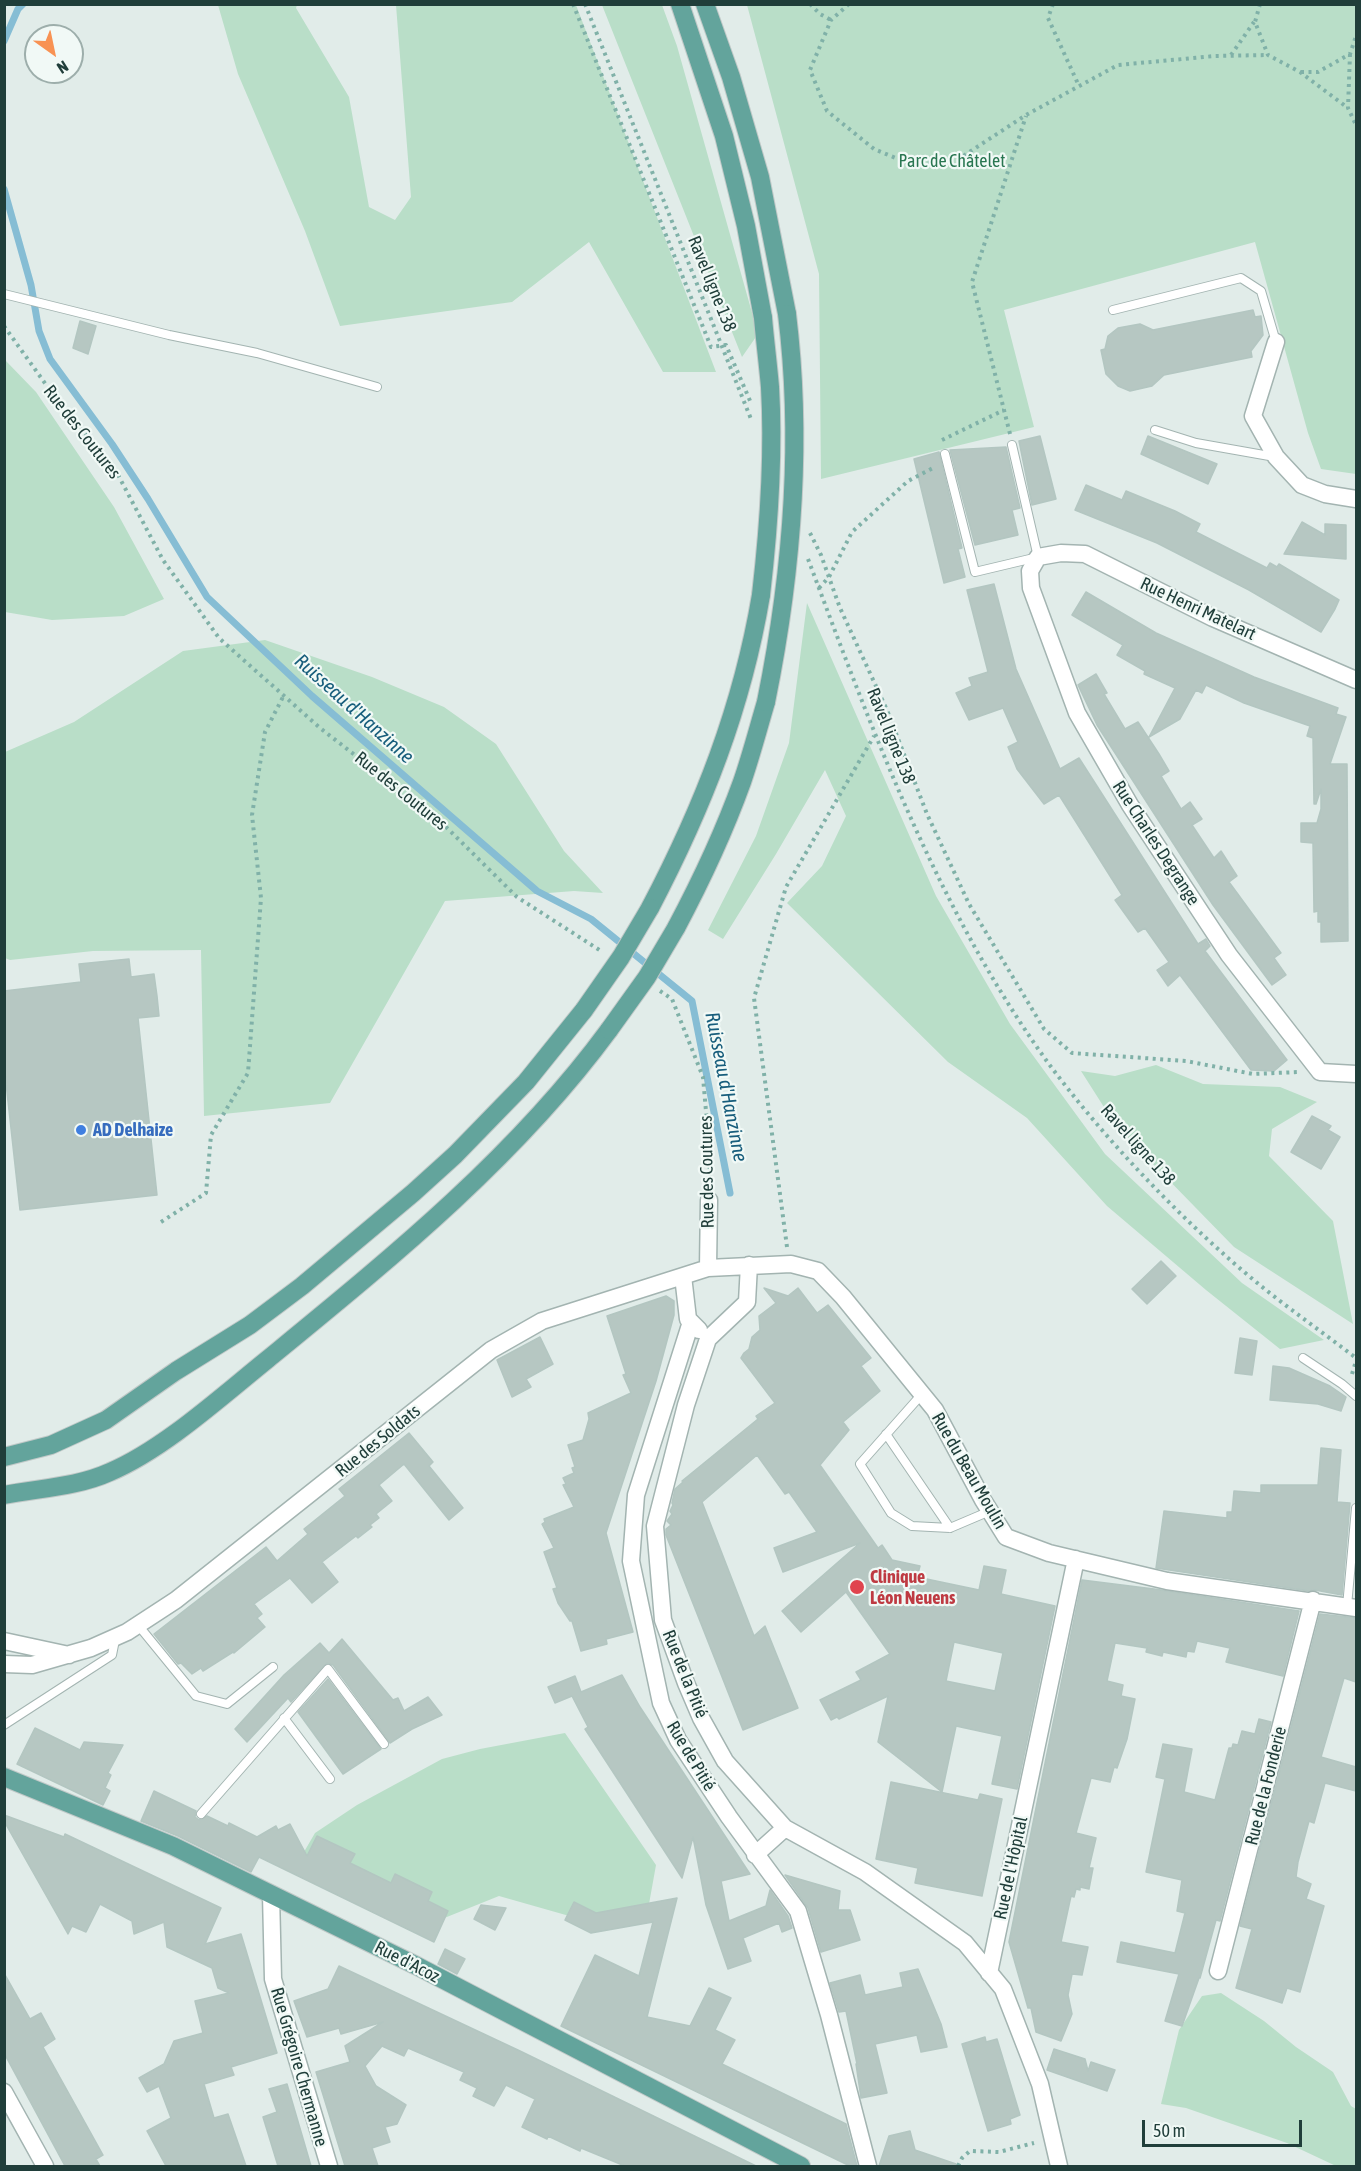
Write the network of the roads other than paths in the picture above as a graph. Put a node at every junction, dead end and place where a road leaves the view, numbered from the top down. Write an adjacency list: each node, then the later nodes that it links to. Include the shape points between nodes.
1 (680, 4): 25 (main road, bridge, via 724,136 746,226 763,318 771,438 767,543 753,647 727,736 669,870 621,957 526,1082 455,1155 396,1208 250,1325 106,1420 51,1445)
2 (705, 4): 26 (main road, bridge, via 760,177 787,314 794,381 793,495 782,615 766,702 742,782 698,886 647,977 609,1030 558,1095 479,1178 326,1310 135,1460 85,1482)
3 (4, 294): 6 (lane, via 256,353)
4 (1113, 310): 5 (lane, via 1241,278 1261,291)
5 (1276, 342): 10 (street, via 1253,416)
6 (377, 387)
7 (1155, 430): 10 (lane, via 1196,443)
8 (1012, 445): 12 (lane)
9 (946, 457): 12 (lane, via 975,572)
10 (1276, 457): 11 (street, via 1302,485)
11 (1356, 499)
12 (1038, 557): 13 (street, Rue Henri Matelart, via 1085,554 1213,618); 14 (street, Rue Charles Degrange, via 1029,571 1031,588 1077,713 1130,805 1229,955 1320,1072)
13 (1356, 680)
14 (1356, 1074)
15 (709, 1200): 17 (street, Rue des Coutures)
16 (750, 1265): 17 (street, Rue du Beau Moulin); 20 (street, Rue de la Pitié, via 747,1302); 22 (street, Rue du Beau Moulin, via 791,1264 818,1271)
17 (708, 1268): 18 (street, Rue des Soldats)
18 (683, 1276): 19 (street); 33 (street, Rue des Soldats, via 542,1322 491,1350 176,1600)
19 (691, 1322): 20 (street); 46 (street, Rue de Pitié, via 636,1494 631,1561 661,1703 678,1740)
20 (708, 1339): 45 (street, Rue de la Pitié, via 655,1526 663,1620 690,1692 725,1761)
21 (1303, 1358): 23 (lane)
22 (922, 1394): 24 (lane); 28 (street, Rue du Beau Moulin, via 935,1410)
23 (1356, 1396)
24 (886, 1434): 29 (lane); 29 (lane, via 860,1464 891,1513 912,1526)
25 (4, 1457)
26 (4, 1495)
27 (1356, 1508): 32 (lane)
28 (990, 1511): 29 (lane); 30 (street, Rue du Beau Moulin, via 1006,1537)
29 (950, 1528)
30 (1076, 1560): 31 (street, Rue du Beau Moulin, via 1167,1581); 49 (street, Rue de l'Hôpital)
31 (1313, 1600): 32 (street, Rue du Beau Moulin); 48 (street, Rue de la Fonderie)
32 (1352, 1607)
33 (138, 1625): 34 (street, Rue des Soldats); 38 (lane, via 196,1696 227,1704)
34 (114, 1640): 36 (street, Rue des Soldats); 40 (lane, via 112,1655)
35 (4, 1641): 36 (street)
36 (70, 1655): 37 (street, Rue des Soldats, via 32,1665)
37 (4, 1664)
38 (273, 1667)
39 (284, 1718): 41 (lane, via 328,1668); 43 (lane); 44 (lane)
40 (4, 1725)
41 (384, 1744)
42 (4, 1777): 47 (main road, Rue d'Acoz, via 175,1844)
43 (330, 1779)
44 (201, 1814)
45 (785, 1828): 46 (street); 49 (street, Rue de la Pitié, via 866,1872 964,1943)
46 (755, 1855): 54 (street, Rue de Pitié, via 798,1911)
47 (272, 1894): 52 (street, Rue Grégoire Chermanne, via 273,1979); 53 (main road, Rue d'Acoz)
48 (1218, 1971)
49 (989, 1973): 55 (street, via 1003,1989 1036,2074)
50 (4, 2092): 51 (street)
51 (45, 2166)
52 (329, 2166)
53 (801, 2166)
54 (868, 2166)
55 (1059, 2166)

